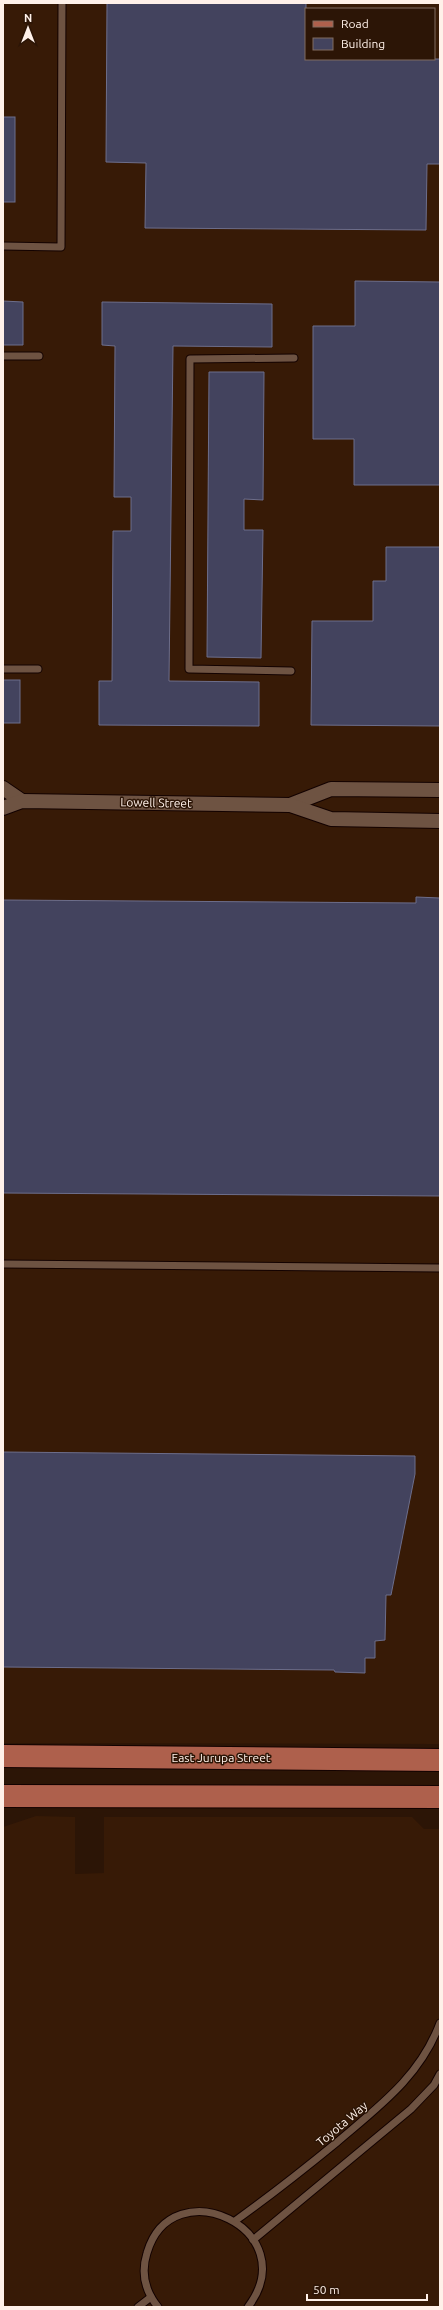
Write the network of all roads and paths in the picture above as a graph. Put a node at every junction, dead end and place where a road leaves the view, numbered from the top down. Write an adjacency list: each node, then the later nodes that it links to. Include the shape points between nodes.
1 (62, 3): 2 (lane, via 61,247)
2 (3, 246)
3 (3, 356): 4 (lane)
4 (40, 356)
5 (294, 358): 8 (lane, via 190,359 189,669)
6 (3, 669): 7 (lane)
7 (38, 669)
8 (291, 671)
9 (3, 788): 11 (street)
10 (440, 790): 12 (street, Lowell Street, via 331,790)
11 (22, 801): 12 (street, Lowell Street); 13 (street, Lowell Street)
12 (290, 805): 14 (street, Lowell Street, via 331,819)
13 (3, 808)
14 (440, 821)
15 (3, 1264): 16 (lane)
16 (440, 1268)
17 (3, 1756): 18 (main road, East Jurupa Street)
18 (440, 1760)
19 (3, 1796): 20 (main road)
20 (440, 1797)
21 (440, 2022): 23 (lane, Toyota Way, via 426,2053 392,2096 285,2185)
22 (440, 2074): 24 (lane, via 434,2085 411,2109)
23 (234, 2221): 24 (lane); 25 (lane, via 220,2214 200,2212 180,2216 166,2224 153,2239 145,2258 145,2278)
24 (253, 2240): 28 (lane, via 259,2254 261,2274 256,2294)
25 (151, 2297): 26 (lane); 27 (lane)
26 (138, 2307)
27 (158, 2307)
28 (248, 2307)

